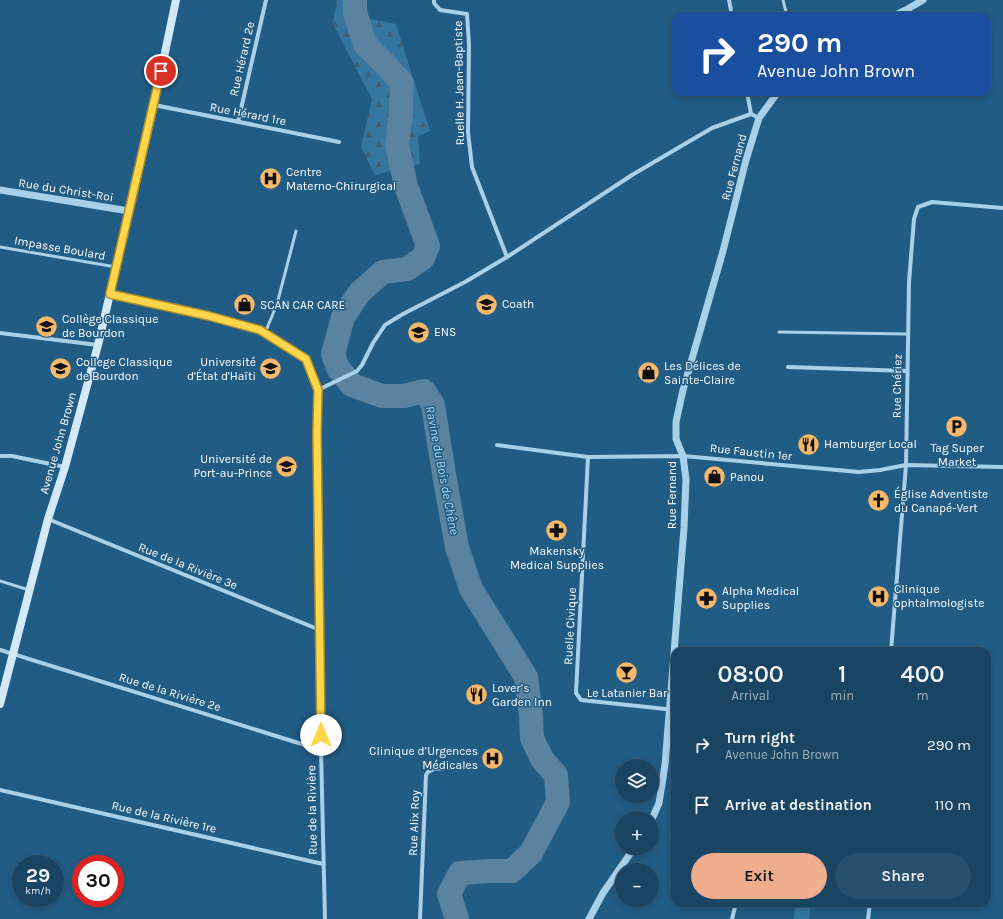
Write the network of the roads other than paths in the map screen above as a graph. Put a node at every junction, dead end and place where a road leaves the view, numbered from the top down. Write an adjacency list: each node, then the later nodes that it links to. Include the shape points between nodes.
1 (176, 0): 12 (main road, Avenue John Brown)
2 (266, 0): 15 (street, Rue Hérard 2e)
3 (434, 0): 22 (street, Ruelle H. Jean-Baptiste, via 440,10 467,14 468,132 472,167)
4 (729, 0): 7 (street)
5 (783, 0): 8 (lane)
6 (923, 0): 9 (street)
7 (731, 12)
8 (786, 12)
9 (901, 12)
10 (748, 96): 13 (street)
11 (775, 96): 14 (street, Rue Fernand)
12 (154, 105): 15 (street, Rue Hérard 1re); 19 (main road, Avenue John Brown)
13 (751, 114): 14 (street); 22 (street, via 712,128 638,172)
14 (759, 118): 35 (street, Rue Fernand, via 677,415 676,439)
15 (238, 122): 16 (street, Rue Hérard 1re)
16 (339, 142)
17 (0, 190): 19 (street, Rue du Christ-Roi)
18 (1003, 208): 28 (street, Rue Chériez, via 932,202 918,207 914,219 909,282)
19 (129, 211): 23 (main road, Avenue John Brown)
20 (296, 231): 27 (lane, via 277,304)
21 (0, 247): 23 (lane, Impasse Boulard)
22 (507, 257): 32 (street, via 402,314 385,326 362,365)
23 (116, 267): 24 (main road, Avenue John Brown)
24 (110, 294): 27 (street, Rue de la Rivière, via 209,316); 29 (main road, Avenue John Brown)
25 (779, 332): 28 (lane)
26 (0, 333): 29 (street)
27 (265, 333): 32 (street, Rue de la Rivière, via 306,359)
28 (908, 334): 31 (street, Rue Chériez)
29 (98, 345): 38 (main road, Avenue John Brown)
30 (788, 367): 31 (street)
31 (907, 371): 37 (street, Rue Chériez)
32 (318, 390): 43 (street, Rue de la Rivière)
33 (497, 445): 36 (street, Rue Faustin 1er)
34 (0, 456): 38 (street, via 12,456)
35 (683, 456): 36 (street, Rue Faustin 1er); 37 (street, Rue Faustin 1er, via 859,472); 44 (street, Rue Fernand, via 686,479)
36 (588, 457): 49 (street, Ruelle Civique, via 576,693 581,700)
37 (906, 465): 39 (street, Rue Faustin 1er); 45 (street, Rue Chériez)
38 (65, 467): 40 (main road, Avenue John Brown)
39 (1003, 467)
40 (48, 519): 42 (main road, Avenue John Brown); 43 (street, Rue de la Rivière 3e)
41 (0, 582): 42 (lane)
42 (29, 590): 47 (main road, Avenue John Brown)
43 (320, 630): 51 (street, Rue de la Rivière)
44 (676, 647)
45 (891, 647)
46 (0, 650): 47 (street, Rue de la Rivière 2e)
47 (14, 654): 48 (main road, Avenue John Brown); 51 (street, Rue de la Rivière 2e)
48 (0, 704)
49 (671, 710)
50 (671, 718): 54 (street, Rue Fernand, via 665,765)
51 (321, 750): 56 (street, Rue de la Rivière)
52 (472, 766): 60 (street, Rue Alix Roy, via 434,770 426,775)
53 (0, 790): 56 (street, Rue de la Rivière 1re)
54 (655, 811)
55 (629, 855): 61 (street)
56 (323, 864): 59 (street, Rue de la Rivière)
57 (735, 907): 62 (street)
58 (870, 907): 63 (street)
59 (325, 919)
60 (420, 919)
61 (589, 919)
62 (732, 919)
63 (868, 919)

